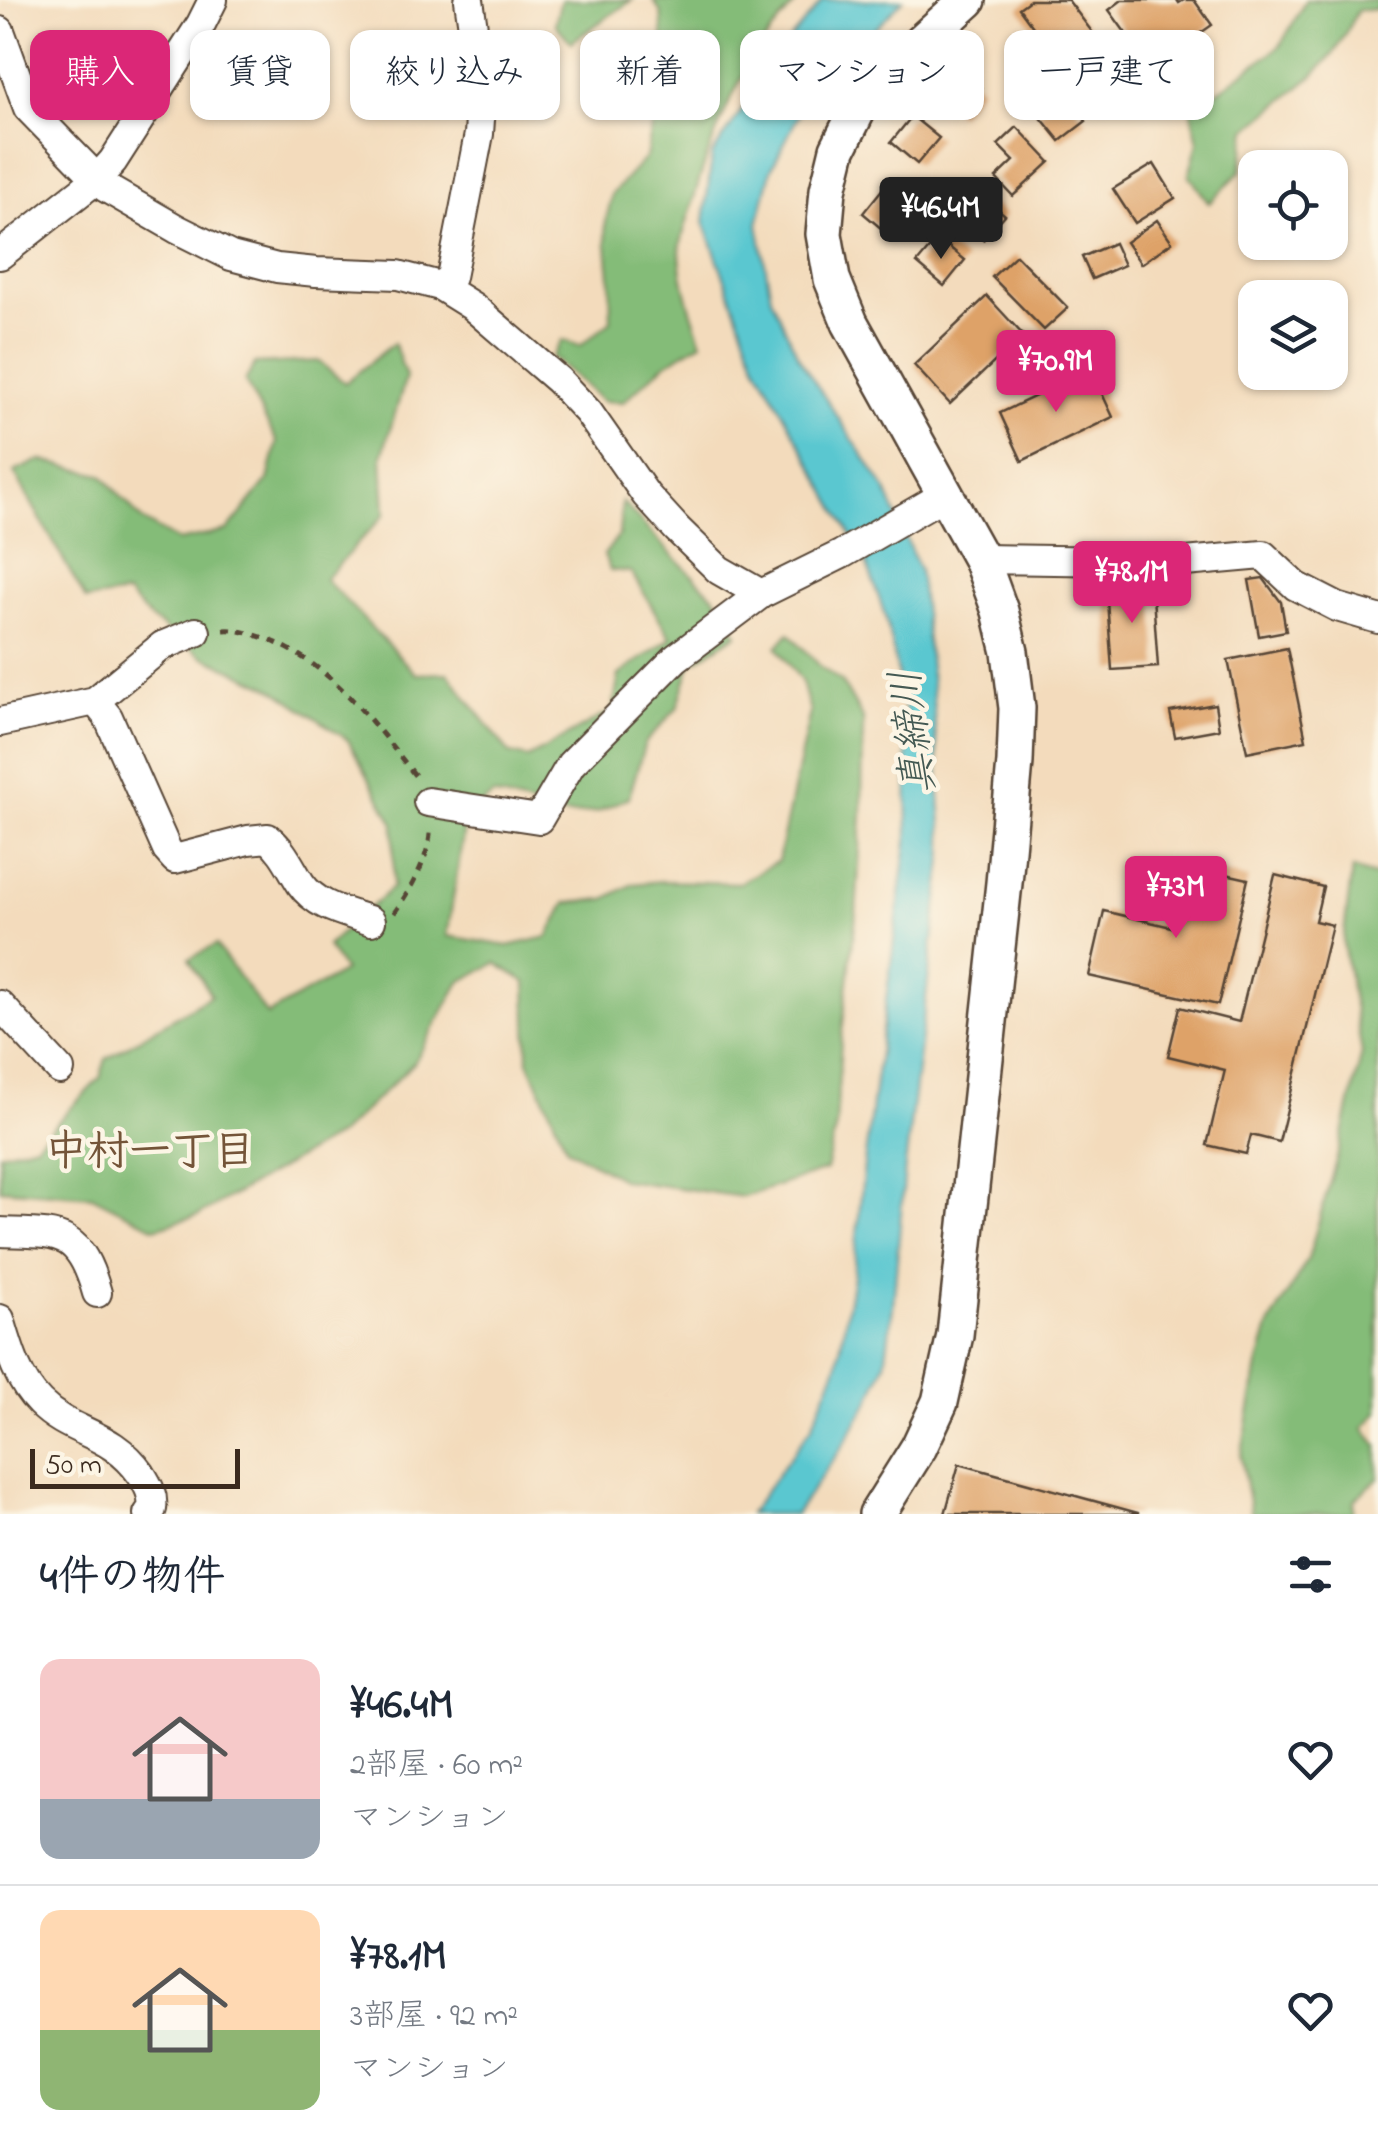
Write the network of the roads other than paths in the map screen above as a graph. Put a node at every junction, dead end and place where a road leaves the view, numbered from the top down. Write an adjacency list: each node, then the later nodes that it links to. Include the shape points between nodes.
1 (213, 0): 5 (street)
2 (469, 0): 7 (street, via 482,90 479,134 450,276)
3 (968, 0): 8 (street, via 861,103 838,149 824,234 832,279 850,322)
4 (0, 30): 5 (street, via 28,108)
5 (97, 179): 6 (street); 7 (street, via 231,256 277,268 398,274)
6 (0, 254)
7 (440, 286): 10 (street, via 558,380 677,529 720,570)
8 (937, 499): 9 (street); 10 (street)
9 (982, 560): 11 (street, via 1185,562 1263,554 1296,586); 23 (street, via 1010,652 1016,726 955,1335 940,1402)
10 (761, 594): 15 (street, via 676,658 618,715 571,764 538,819)
11 (1378, 619)
12 (196, 632): 13 (street, via 162,646)
13 (96, 701): 14 (street); 16 (street, via 175,859 268,838 322,904)
14 (0, 722)
15 (428, 802)
16 (371, 922)
17 (0, 1005): 18 (street)
18 (60, 1070)
19 (0, 1232): 20 (street, via 69,1240 90,1267)
20 (97, 1294)
21 (0, 1319): 22 (street, via 14,1364 41,1404 130,1458 152,1494)
22 (148, 1514)
23 (877, 1514)

